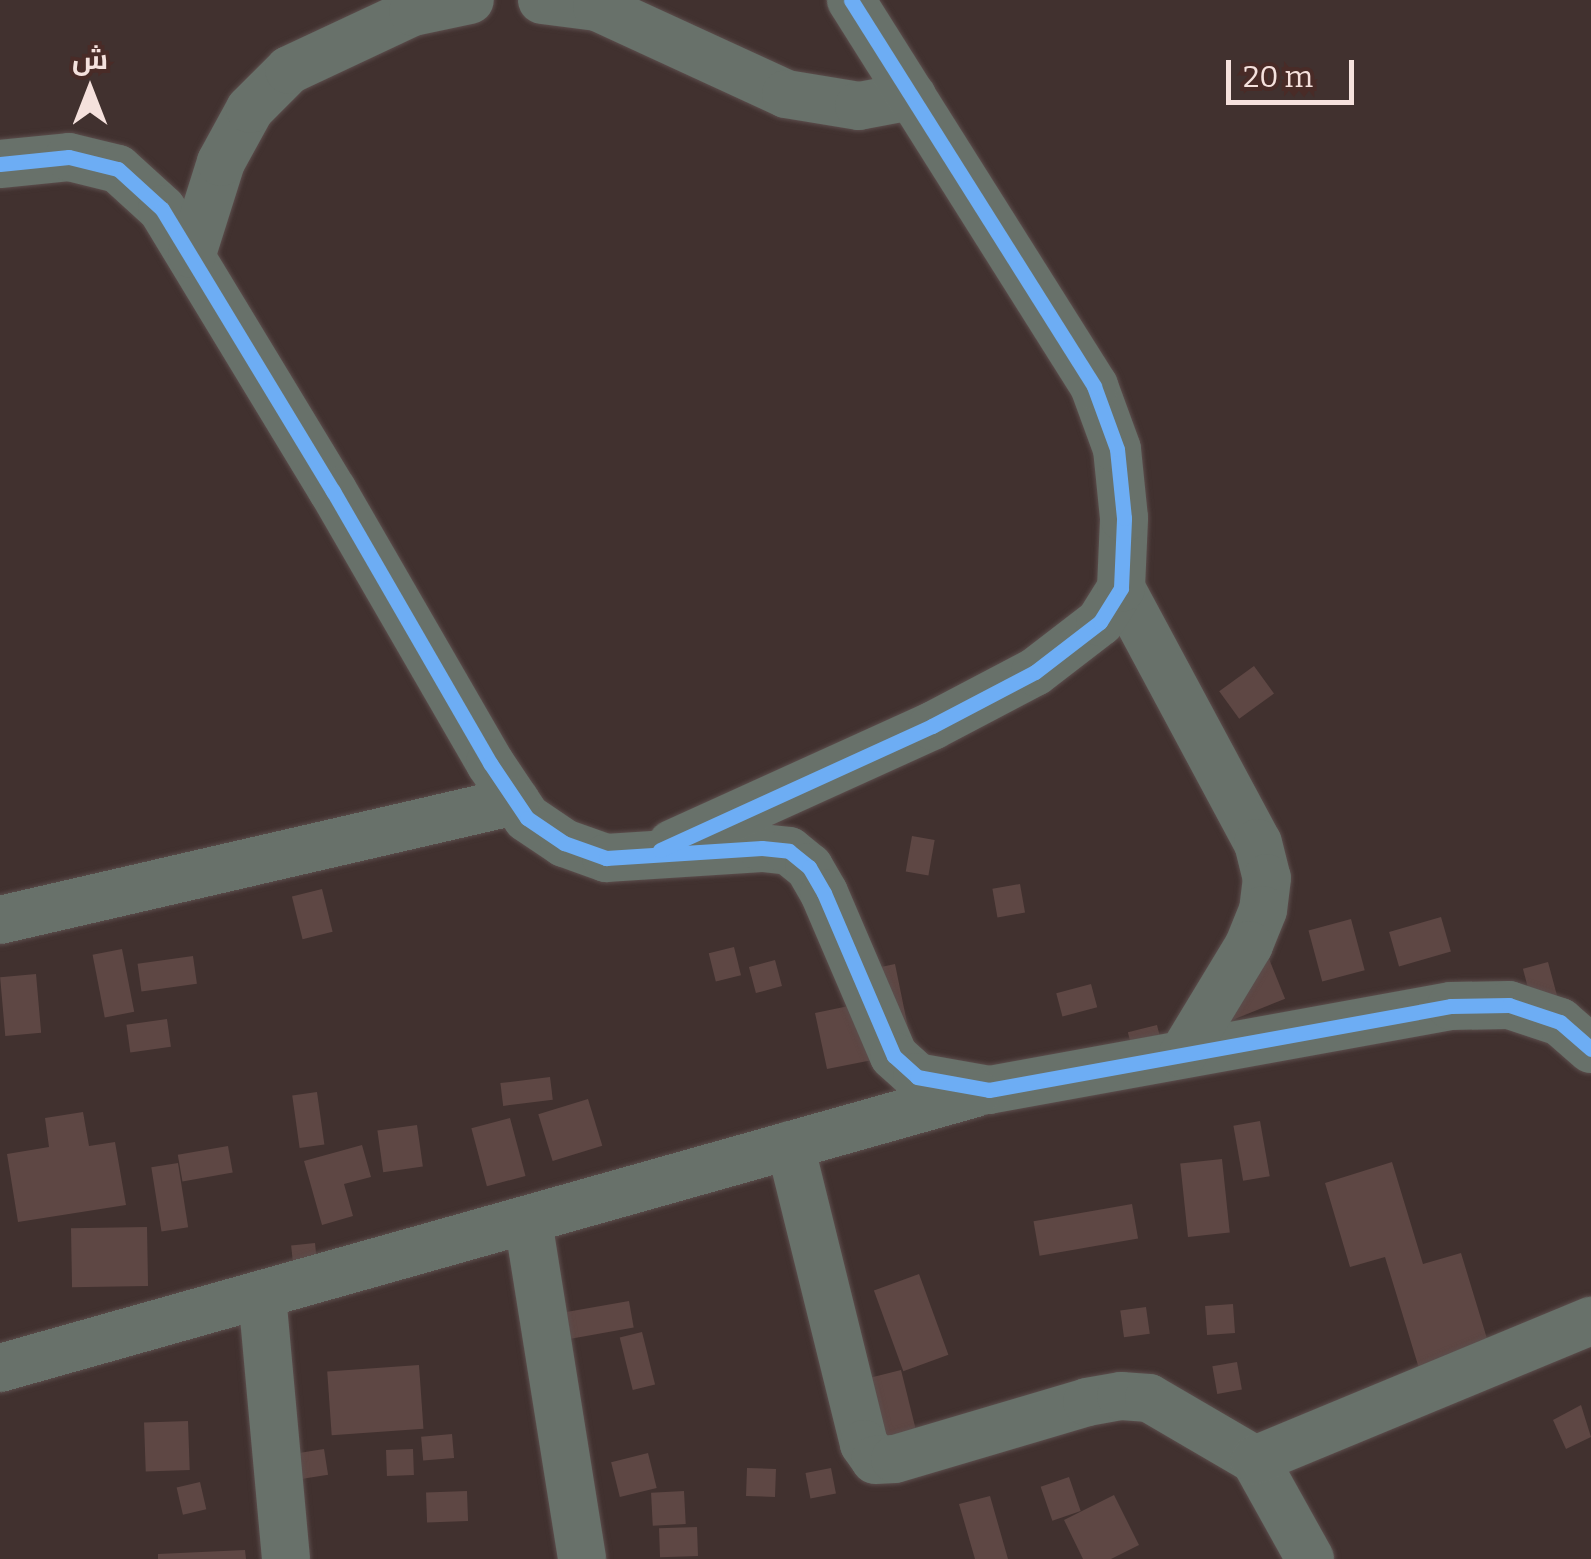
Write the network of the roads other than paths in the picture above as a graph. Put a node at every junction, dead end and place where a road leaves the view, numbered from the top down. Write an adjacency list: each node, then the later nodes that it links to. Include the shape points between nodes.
1 (470, 0): 6 (street, via 413,12 290,70 250,109 231,144)
2 (542, 0): 4 (street, via 597,7 786,94 859,106)
3 (851, 0): 4 (street)
4 (912, 96): 7 (street, via 1094,386 1117,449)
5 (0, 164): 6 (street, via 70,157 118,169 162,209)
6 (192, 254): 8 (street)
7 (1122, 588): 9 (street, via 1100,622 1035,672); 12 (street, via 1258,843 1267,878 1249,945)
8 (515, 801): 9 (street, via 564,844 606,858); 10 (street)
9 (642, 858): 13 (street, via 789,851 809,867 824,894 894,1056 917,1077)
10 (0, 920)
11 (1591, 1049): 12 (street, via 1560,1022 1508,1005 1452,1006)
12 (1183, 1054): 13 (street)
13 (989, 1090): 14 (street)
14 (790, 1144): 15 (street); 19 (street, via 864,1444 874,1460 1122,1396 1149,1398)
15 (528, 1221): 16 (street); 21 (street)
16 (262, 1295): 18 (street); 20 (street)
17 (1591, 1321): 19 (street)
18 (0, 1368)
19 (1255, 1460): 22 (street)
20 (286, 1559)
21 (582, 1559)
22 (1310, 1559)

